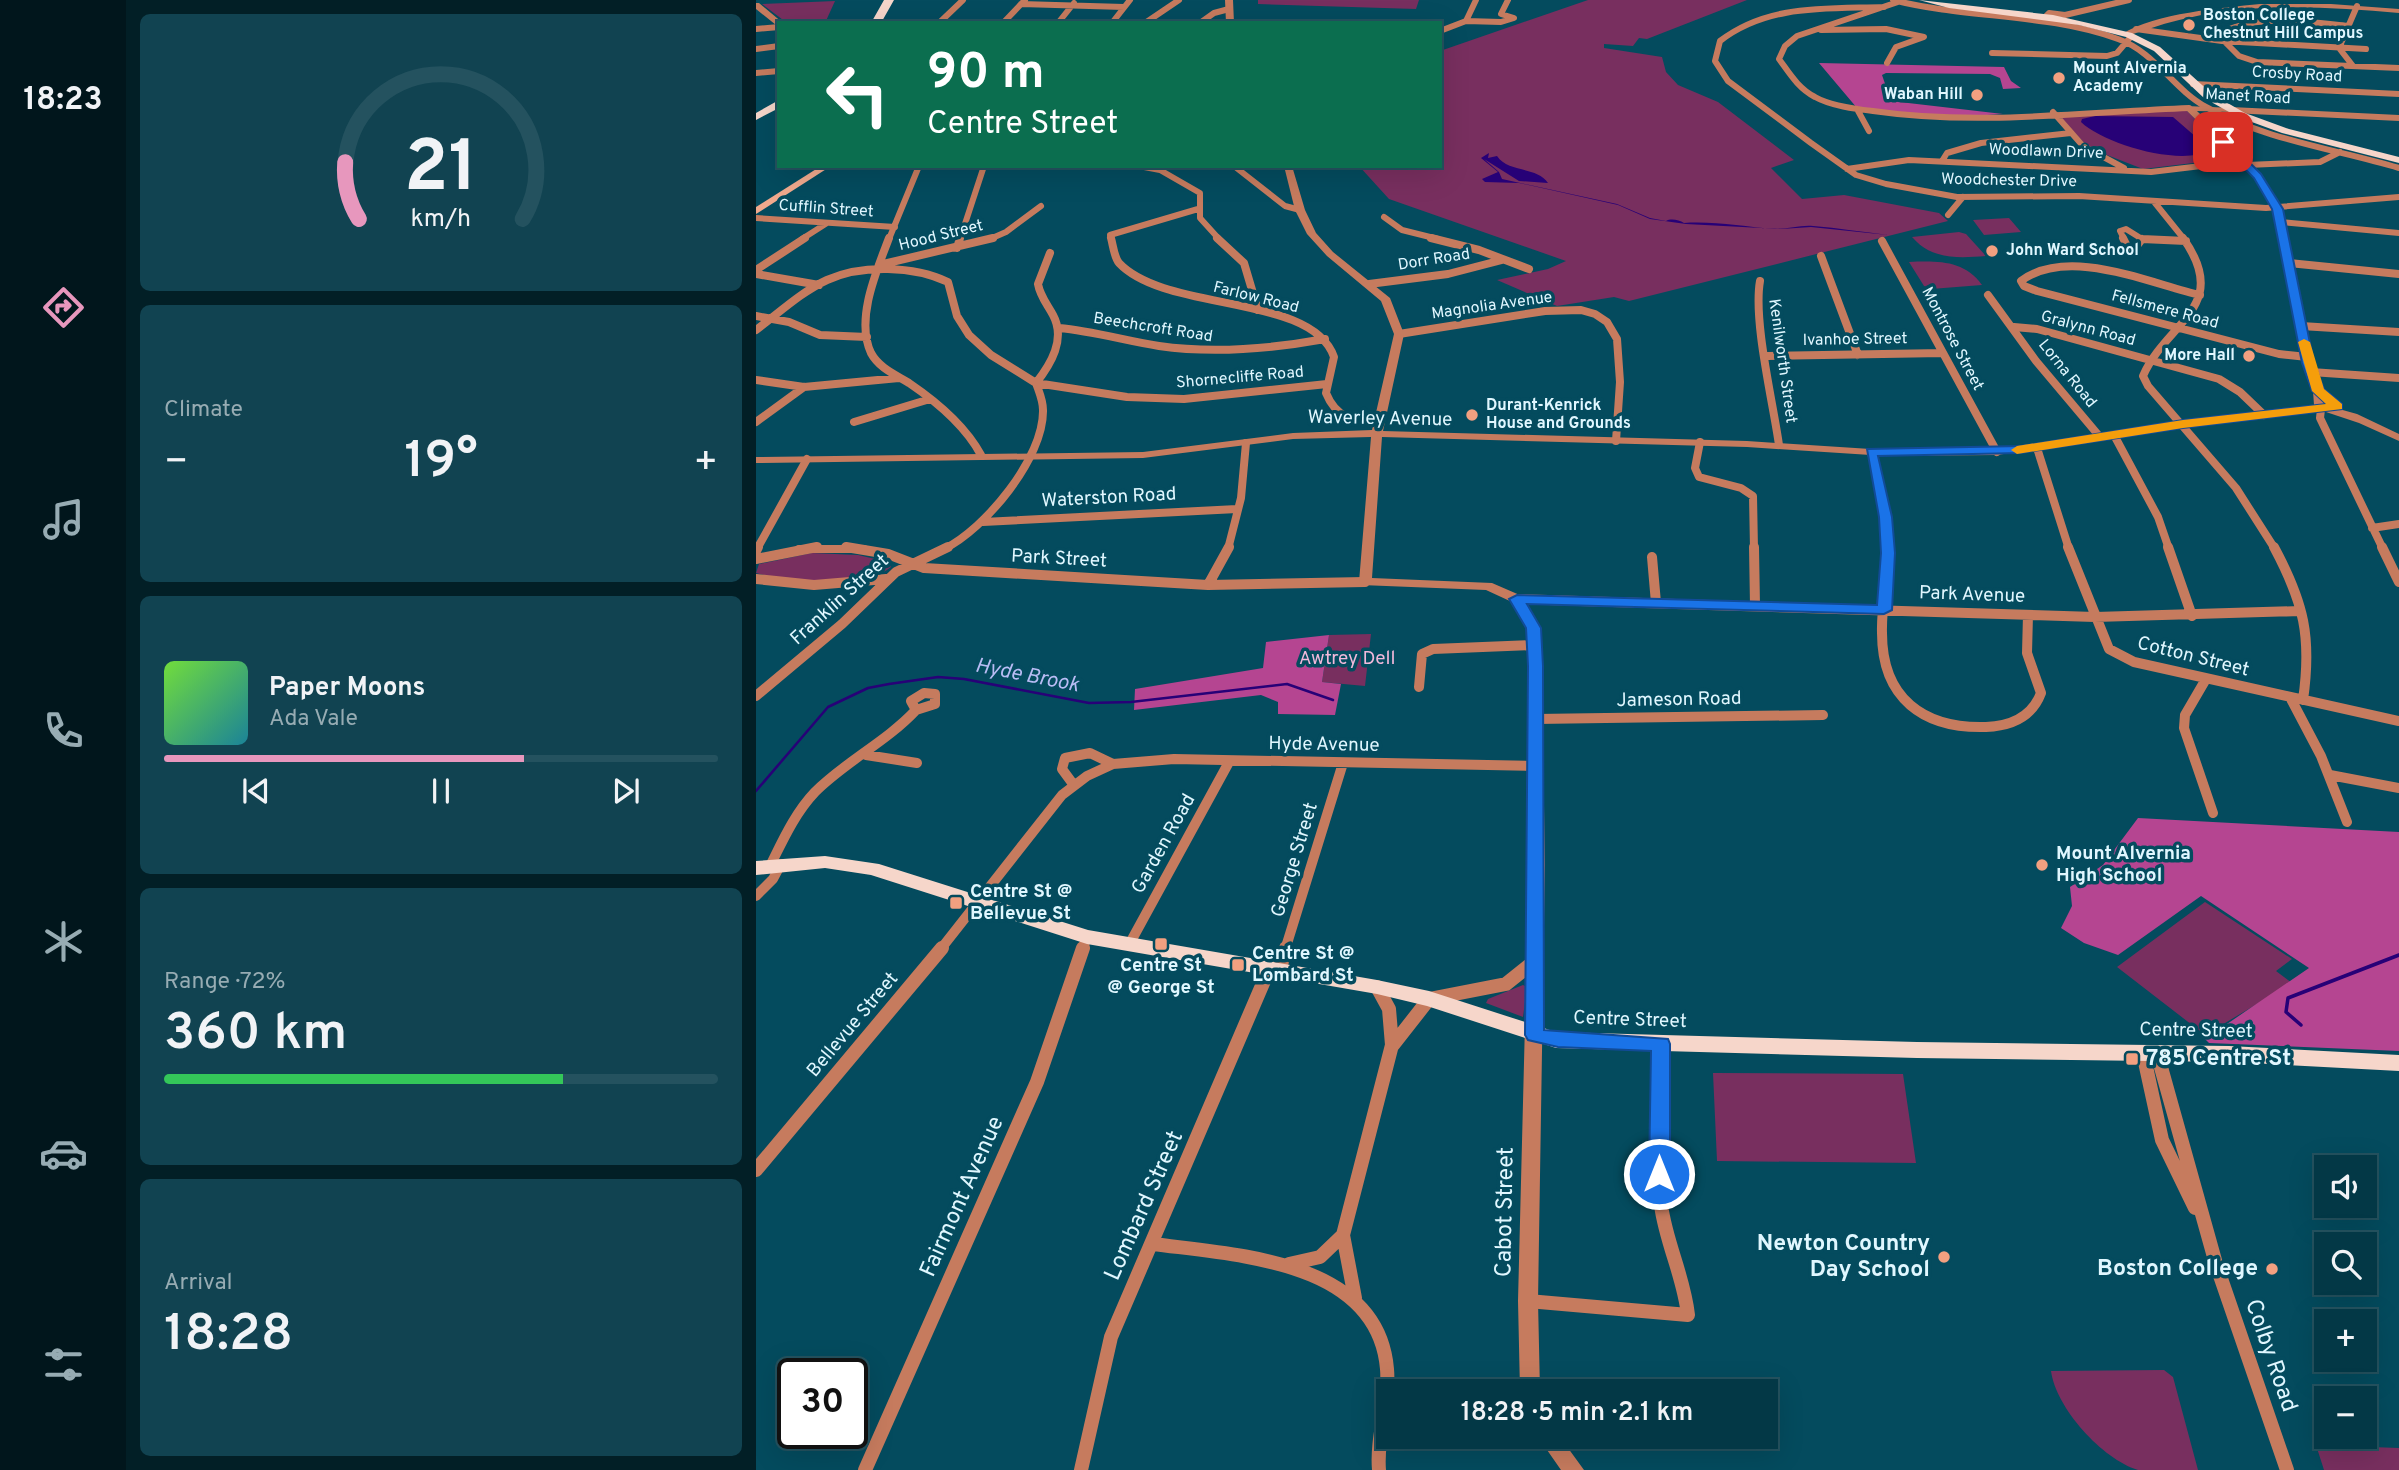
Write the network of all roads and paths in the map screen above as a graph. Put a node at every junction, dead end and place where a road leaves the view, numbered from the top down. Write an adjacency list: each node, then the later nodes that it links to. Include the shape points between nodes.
1 (889, 0): 19 (main road)
2 (963, 0): 20 (street)
3 (1130, 0): 15 (street)
4 (1180, 0): 24 (street)
5 (1476, 0): 26 (street)
6 (1507, 0): 26 (street, via 1501,14 1514,19)
7 (1924, 0): 18 (main road)
8 (2129, 0): 18 (street)
9 (1895, 1): 16 (street); 33 (street)
10 (1023, 2): 11 (street); 21 (street)
11 (1075, 3): 15 (street); 22 (street)
12 (1229, 4): 25 (street)
13 (756, 5): 27 (street)
14 (2357, 6): 17 (street); 29 (street); 33 (street, via 2316,3 2219,8 2171,16)
15 (1124, 7): 23 (street)
16 (1884, 7): 32 (street); 68 (street, Woodchester Drive, via 1785,14 1752,22 1720,41 1715,61 1721,73 1763,108)
17 (2399, 11)
18 (2066, 18): 33 (main road)
19 (877, 21)
20 (941, 21)
21 (1005, 21)
22 (1060, 21)
23 (1114, 21)
24 (1148, 21)
25 (1203, 21)
26 (1466, 21): 31 (street)
27 (777, 23)
28 (777, 25): 30 (street)
29 (2348, 26): 34 (street, via 2245,25 2220,32); 36 (street)
30 (756, 29)
31 (1442, 29)
32 (1816, 29): 40 (street, via 1892,30 1924,37 1896,47); 50 (street, Manet Road, via 1792,38 1779,60 1810,95)
33 (2131, 35): 34 (street); 39 (street, via 2119,52 2109,56); 45 (main road, via 2169,57); 49 (street, via 2177,88)
34 (2222, 41): 36 (street); 41 (street, via 2239,56 2256,62)
35 (777, 46): 37 (street)
36 (2340, 46): 38 (street); 41 (street)
37 (756, 49)
38 (2366, 49)
39 (1992, 52)
40 (1887, 63)
41 (2353, 66): 42 (street)
42 (2399, 68)
43 (777, 71): 44 (street)
44 (756, 73)
45 (2193, 84): 46 (street, Crosby Road); 51 (main road)
46 (2399, 94)
47 (777, 104): 53 (main road)
48 (2189, 108): 49 (street, Manet Road); 52 (street, Manet Road); 60 (street)
49 (2208, 108): 51 (street, Manet Road); 57 (street, via 2264,131)
50 (1857, 109): 52 (street, Manet Road, via 1949,118); 55 (street)
51 (2231, 110): 54 (street, Manet Road); 58 (main road, via 2272,126)
52 (2053, 112): 56 (street)
53 (756, 117)
54 (2399, 118)
55 (1869, 131)
56 (2071, 133): 59 (street, via 1967,146 1944,155); 69 (street, via 2092,152)
57 (2340, 152): 60 (street, Woodlawn Drive, via 2320,162); 67 (street)
58 (2396, 157)
59 (1942, 161): 68 (street, Woodlawn Drive, via 1899,160); 69 (street, Woodlawn Drive)
60 (2245, 163): 69 (street, Woodlawn Drive); 74 (street)
61 (824, 168): 76 (main road)
62 (918, 168): 83 (street)
63 (983, 168): 88 (street)
64 (1150, 168): 77 (street, via 1196,188)
65 (1237, 168): 75 (street, via 1285,205)
66 (1289, 168): 75 (street)
67 (2399, 168)
68 (1847, 169): 70 (street, Woodchester Drive, via 1879,183)
69 (2127, 170)
70 (1963, 197): 72 (street, Woodchester Drive, via 2079,196); 78 (street)
71 (2399, 197): 74 (street, Woodchester Drive)
72 (2155, 203): 74 (street, Woodchester Drive); 87 (street)
73 (1041, 206): 88 (street, Hood Street, via 997,237)
74 (2277, 209): 81 (street)
75 (1300, 210): 98 (street, via 1320,244)
76 (756, 211)
77 (1200, 213): 102 (street, via 1211,232 1246,265); 103 (street, Farlow Road, via 1110,235 1110,244 1122,267 1139,278 1181,294)
78 (1948, 215)
79 (1384, 217): 91 (street, via 1402,230)
80 (756, 218): 82 (street, Cufflin Street)
81 (2281, 222): 84 (street); 92 (street)
82 (827, 223): 83 (street, Cufflin Street); 95 (street)
83 (895, 227): 93 (street)
84 (2399, 233)
85 (2142, 239): 87 (street)
86 (1882, 240): 116 (street, Montrose Street)
87 (2186, 241): 101 (street, via 2197,255)
88 (957, 248): 93 (street, Hood Street)
89 (1050, 253): 109 (street, via 1038,282)
90 (1821, 256): 117 (street)
91 (1502, 260): 94 (street); 98 (street, Dorr Road, via 1448,274)
92 (2290, 263): 96 (street); 107 (street)
93 (878, 269): 99 (street); 114 (street); 127 (street, Shornecliffe Road, via 921,272 948,282 957,316 969,335)
94 (1529, 269)
95 (756, 272): 99 (street)
96 (2399, 274)
97 (1760, 281): 118 (street, Kenilworth Street)
98 (1369, 284): 113 (street, via 1391,308)
99 (819, 285): 106 (street)
100 (1988, 295): 108 (street, Lorna Road)
101 (2200, 295): 110 (street); 110 (street, Fellsmere Road, via 2064,264 2039,267 2021,281 2033,290)
102 (1252, 301): 103 (street); 104 (street)
103 (1238, 306): 104 (street, Farlow Road)
104 (1258, 310): 115 (street, Farlow Road, via 1295,320)
105 (756, 316): 106 (street)
106 (772, 318): 111 (street); 114 (street, via 820,335)
107 (2301, 326): 112 (street); 119 (street)
108 (2014, 327): 120 (street, Gralynn Road); 142 (street, Lorna Road, via 2036,361)
109 (1059, 328): 115 (street, Beechcroft Road, via 1214,352); 127 (street, via 1055,353)
110 (2179, 328): 119 (street, Fellsmere Road); 120 (street)
111 (756, 330)
112 (2399, 332)
113 (1399, 334): 140 (street); 144 (street, Magnolia Avenue, via 1545,311 1589,313 1608,323 1617,339)
114 (867, 337): 121 (street, via 870,352)
115 (1325, 340): 128 (street, via 1335,358)
116 (1943, 353): 117 (street, Ivanhoe Street); 150 (street, Montrose Street)
117 (1858, 355): 118 (street, Ivanhoe Street)
118 (1768, 356): 147 (street, Kenilworth Street)
119 (2307, 357): 122 (street)
120 (2150, 360): 134 (street, Gralynn Road, via 2225,382); 138 (street, via 2143,376 2148,386)
121 (883, 366): 123 (street); 126 (street)
122 (2311, 372): 124 (street); 130 (street)
123 (901, 378): 126 (street); 131 (street)
124 (2399, 378)
125 (756, 380): 129 (street)
126 (867, 380): 129 (street)
127 (1036, 383): 128 (street, Shornecliffe Road, via 1126,397 1184,399); 151 (street, Franklin Street, via 1043,417)
128 (1327, 384): 139 (street, via 1329,401)
129 (804, 387): 136 (street)
130 (2318, 391): 132 (street); 133 (street)
131 (930, 398): 137 (street); 152 (street)
132 (2337, 406): 133 (street, Waverley Avenue); 135 (street)
133 (2321, 409): 134 (street, Waverley Avenue); 135 (street); 158 (street, via 2320,418)
134 (2264, 415): 138 (street, Waverley Avenue)
135 (2360, 420): 143 (street)
136 (756, 422)
137 (854, 422)
138 (2183, 424): 141 (street, Waverley Avenue); 172 (street, via 2222,467 2253,512 2274,547)
139 (1348, 428): 140 (street, Waverley Avenue); 146 (street, Waverley Avenue)
140 (1378, 428): 144 (street, Waverley Avenue); 165 (street)
141 (2114, 435): 142 (street, Waverley Avenue); 174 (street, via 2164,531)
142 (2100, 437): 148 (street, Waverley Avenue)
143 (2399, 438)
144 (1616, 441): 145 (street, Waverley Avenue)
145 (1700, 442): 147 (street, Waverley Avenue); 170 (street, via 1695,468 1699,477 1753,495)
146 (1247, 443): 151 (street, Waverley Avenue, via 1155,455); 155 (street)
147 (1779, 445): 149 (street, Waverley Avenue)
148 (2037, 448): 150 (street, Waverley Avenue); 175 (street, Cotton Street)
149 (1871, 452): 150 (street, Waverley Avenue); 171 (street, via 1886,517)
150 (1997, 452)
151 (1029, 454): 152 (street, Waverley Avenue); 156 (street, Franklin Street)
152 (982, 455): 153 (street, Waverley Avenue)
153 (807, 459): 154 (street, Waverley Avenue); 159 (street)
154 (756, 460)
155 (1237, 509): 156 (street, Waterston Road); 167 (street, via 1218,575)
156 (983, 522): 162 (street, Franklin Street, via 948,547)
157 (2399, 524): 158 (street)
158 (2372, 528): 166 (street)
159 (756, 551)
160 (1652, 557): 169 (street)
161 (756, 559): 162 (street, Park Street, via 783,552 852,548 889,554)
162 (908, 563): 164 (street, Franklin Street); 167 (street, Park Street, via 924,568)
163 (756, 579): 164 (street, via 814,585)
164 (886, 579): 179 (street, Franklin Street, via 855,612)
165 (1364, 582): 167 (street, Park Street); 168 (street, via 1488,586)
166 (2399, 582)
167 (1208, 585)
168 (1517, 599): 169 (street, Park Avenue); 176 (street, Cabot Street, via 1530,618)
169 (1656, 603): 170 (street, Park Avenue)
170 (1755, 606): 171 (street, Park Avenue)
171 (1884, 610): 173 (street, Park Avenue); 173 (street, via 1885,657 1898,696 1926,717 1970,728 2013,723 2039,701 2040,686 2027,653)
172 (2300, 611): 174 (street, Park Avenue); 181 (street, via 2309,651)
173 (2028, 615): 175 (street, Park Avenue)
174 (2192, 615): 175 (street, Park Avenue)
175 (2095, 617): 177 (street, Cotton Street, via 2104,641 2119,656)
176 (1535, 645): 178 (street, via 1433,649 1422,654); 184 (street, Cabot Street)
177 (2206, 679): 180 (street, Cotton Street); 195 (street, via 2185,715 2184,728)
178 (1419, 687)
179 (756, 696)
180 (2290, 697): 181 (street, Cotton Street); 192 (street)
181 (2303, 700): 185 (street, Cotton Street)
182 (916, 710): 186 (street)
183 (1823, 715): 184 (street, Jameson Road)
184 (1536, 719): 191 (street, Cabot Street)
185 (2399, 721)
186 (866, 755): 188 (street); 197 (street, via 809,799)
187 (1229, 762): 189 (street, Hyde Avenue); 190 (street, Hyde Avenue, via 1174,759); 201 (street, Garden Road)
188 (917, 763)
189 (1343, 763): 191 (street, Hyde Avenue); 203 (street, George Street)
190 (1113, 764): 193 (street, Hyde Avenue); 193 (street, Hyde Avenue, via 1086,752 1072,754 1065,758 1062,769)
191 (1536, 766): 202 (street, Cabot Street)
192 (2330, 775): 194 (street); 196 (street)
193 (1073, 784): 199 (street, Hyde Avenue)
194 (2399, 789)
195 (2213, 813)
196 (2347, 822)
197 (769, 866): 198 (street, via 773,879); 199 (main road, Centre Street, via 825,862 872,869)
198 (756, 896)
199 (979, 904): 200 (main road, Centre Street); 211 (street, Bellevue Street)
200 (1087, 937): 201 (main road, Centre Street); 219 (street, Fairmont Avenue, via 1037,1082)
201 (1130, 943): 203 (main road, Centre Street)
202 (1536, 960): 205 (street, via 1506,984); 206 (street, Cabot Street)
203 (1275, 968): 204 (main road, Centre Street); 213 (street, Lombard Street)
204 (1377, 987): 205 (main road, Centre Street); 208 (street, via 1389,1009)
205 (1429, 999): 206 (main road, Centre Street); 208 (street)
206 (1535, 1035): 207 (main road, Centre Street); 216 (street, Cabot Street)
207 (1661, 1044): 209 (main road, Centre Street); 216 (street, via 1659,1190 1671,1249 1686,1289 1688,1315)
208 (1392, 1045): 212 (street)
209 (2150, 1053): 210 (main road, Centre Street); 223 (street, Colby Road, via 2162,1140 2199,1215)
210 (2399, 1063)
211 (756, 1170)
212 (1343, 1234): 214 (street, via 1320,1259); 215 (street)
213 (1153, 1244): 214 (street); 220 (street, Lombard Street, via 1111,1337)
214 (1285, 1264): 215 (street)
215 (1355, 1298): 221 (street, via 1384,1342 1387,1369)
216 (1528, 1301): 217 (street, Cabot Street)
217 (1530, 1379)
218 (1557, 1449): 222 (street)
219 (865, 1470)
220 (1081, 1470)
221 (1379, 1470)
222 (1574, 1470)
223 (2287, 1470)

